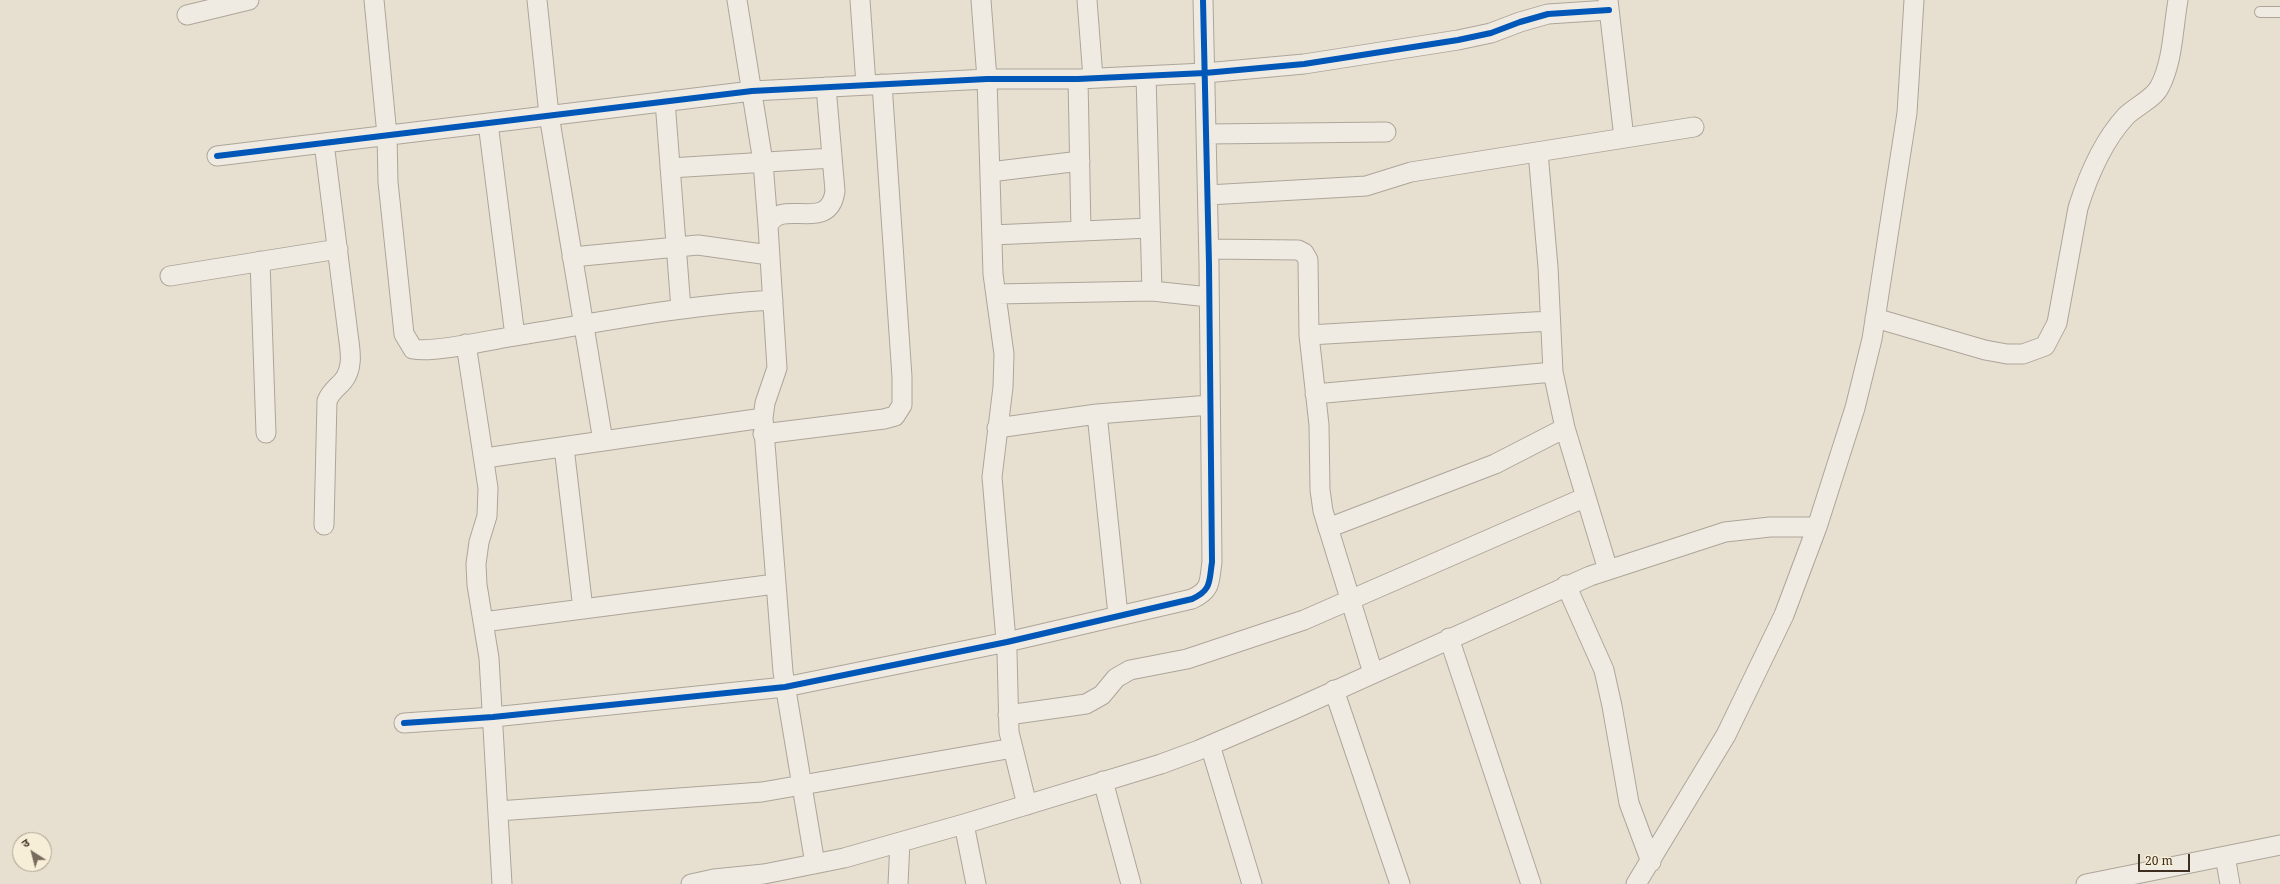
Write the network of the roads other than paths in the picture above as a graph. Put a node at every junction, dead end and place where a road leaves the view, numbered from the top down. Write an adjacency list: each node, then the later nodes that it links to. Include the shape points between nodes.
1 (249, 0): 14 (street)
2 (374, 0): 28 (street)
3 (537, 0): 23 (street)
4 (737, 0): 21 (street)
5 (860, 0): 19 (street)
6 (981, 0): 17 (street)
7 (1087, 0): 18 (street)
8 (1203, 0): 15 (street)
9 (1914, 0): 55 (street, via 1907,113)
10 (2178, 0): 55 (street, via 2167,72 2159,88 2126,116 2083,190 2057,323 2044,346 2023,354 2008,354 1985,350)
11 (1609, 5): 15 (street, via 1548,14 1491,33 1332,60); 29 (street)
12 (2260, 12): 13 (lane)
13 (2280, 12)
14 (187, 16)
15 (1205, 73): 16 (street); 27 (street)
16 (1146, 76): 18 (street); 40 (street)
17 (987, 79): 18 (street); 19 (street); 37 (street)
18 (1085, 79): 34 (street)
19 (874, 84): 20 (street); 65 (street, via 902,370 902,405 895,416 884,419)
20 (826, 87): 21 (street); 33 (street)
21 (752, 91): 22 (street); 35 (street)
22 (664, 101): 23 (street); 36 (street)
23 (549, 115): 24 (street); 47 (street)
24 (488, 123): 28 (street); 59 (street)
25 (1694, 127): 29 (street)
26 (1386, 132): 27 (street)
27 (1206, 134): 38 (street)
28 (387, 135): 30 (street); 60 (street, via 388,182 404,334 413,349 421,351)
29 (1624, 138): 31 (street)
30 (324, 143): 32 (street); 44 (street)
31 (1538, 152): 38 (street, via 1411,172 1366,186); 56 (street)
32 (217, 156)
33 (832, 158): 35 (street); 39 (street, via 835,191 834,201 830,207 816,214 780,215)
34 (1080, 161): 37 (street); 41 (street)
35 (763, 162): 36 (street); 39 (street)
36 (670, 168): 43 (street)
37 (990, 172): 42 (street)
38 (1208, 195): 45 (street)
39 (768, 226): 46 (street)
40 (1150, 228): 41 (street); 50 (street)
41 (1081, 231): 42 (street)
42 (992, 235): 51 (street)
43 (676, 246): 46 (street, via 710,246); 47 (street); 54 (street)
44 (338, 249): 48 (street); 73 (street, via 350,363 347,375 334,387 327,401)
45 (1209, 249): 52 (street); 58 (street, via 1287,249 1304,253 1309,270)
46 (769, 255): 53 (street)
47 (572, 257): 57 (street)
48 (260, 261): 49 (street); 68 (street)
49 (170, 276)
50 (1152, 291): 51 (street); 52 (street)
51 (996, 294): 66 (street, via 1004,354 1004,387)
52 (1208, 297): 63 (street)
53 (773, 300): 54 (street, via 726,302); 65 (street, via 777,368 765,403)
54 (681, 309): 57 (street)
55 (1875, 318): 74 (street, via 1855,408)
56 (1550, 321): 58 (street); 61 (street)
57 (584, 325): 59 (street); 69 (street)
58 (1309, 335): 62 (street)
59 (515, 336): 60 (street)
60 (466, 344): 71 (street)
61 (1553, 372): 62 (street); 67 (street)
62 (1315, 394): 75 (street, via 1320,432 1320,490)
63 (1210, 405): 64 (street); 81 (street, via 1210,583 1201,594 1192,598)
64 (1097, 414): 66 (street); 81 (street)
65 (763, 426): 69 (street); 77 (street)
66 (997, 428): 84 (street, via 992,477)
67 (1565, 428): 72 (street); 75 (street, via 1495,464)
68 (266, 432)
69 (604, 441): 70 (street)
70 (564, 447): 71 (street); 80 (street)
71 (485, 458): 82 (street, via 488,502 476,564)
72 (1586, 497): 76 (street); 79 (street)
73 (324, 525)
74 (1817, 527): 76 (street, via 1770,527 1725,532); 101 (street, via 1784,615 1726,734)
75 (1328, 528): 79 (street)
76 (1608, 570): 78 (street)
77 (776, 584): 80 (street); 86 (street)
78 (1566, 585): 83 (street); 101 (street, via 1604,670 1629,803)
79 (1351, 600): 85 (street); 88 (street, via 1304,620 1187,659 1130,670 1116,678 1102,695 1086,704)
80 (583, 609): 82 (street)
81 (1118, 616): 84 (street)
82 (482, 622): 89 (street, via 489,658)
83 (1449, 638): 85 (street); 111 (street)
84 (1007, 642): 86 (street); 88 (street)
85 (1373, 673): 87 (street)
86 (785, 687): 89 (street); 94 (street)
87 (1334, 690): 91 (street); 110 (street)
88 (1008, 715): 92 (street)
89 (493, 717): 90 (street); 96 (street)
90 (404, 723)
91 (1210, 745): 93 (street); 109 (street)
92 (1013, 748): 94 (street); 95 (street)
93 (1103, 782): 95 (street); 108 (street)
94 (802, 786): 96 (street, via 735,796); 102 (street)
95 (1027, 805): 97 (street)
96 (498, 811): 104 (street)
97 (964, 824): 98 (street); 107 (street)
98 (900, 842): 102 (street); 106 (street)
99 (2280, 845): 100 (street)
100 (2225, 856): 103 (street); 113 (street)
101 (1651, 862): 112 (street)
102 (815, 864): 105 (street)
103 (2095, 883)
104 (502, 884)
105 (691, 884)
106 (898, 884)
107 (976, 884)
108 (1131, 884)
109 (1252, 884)
110 (1400, 884)
111 (1531, 884)
112 (1636, 884)
113 (2230, 884)

